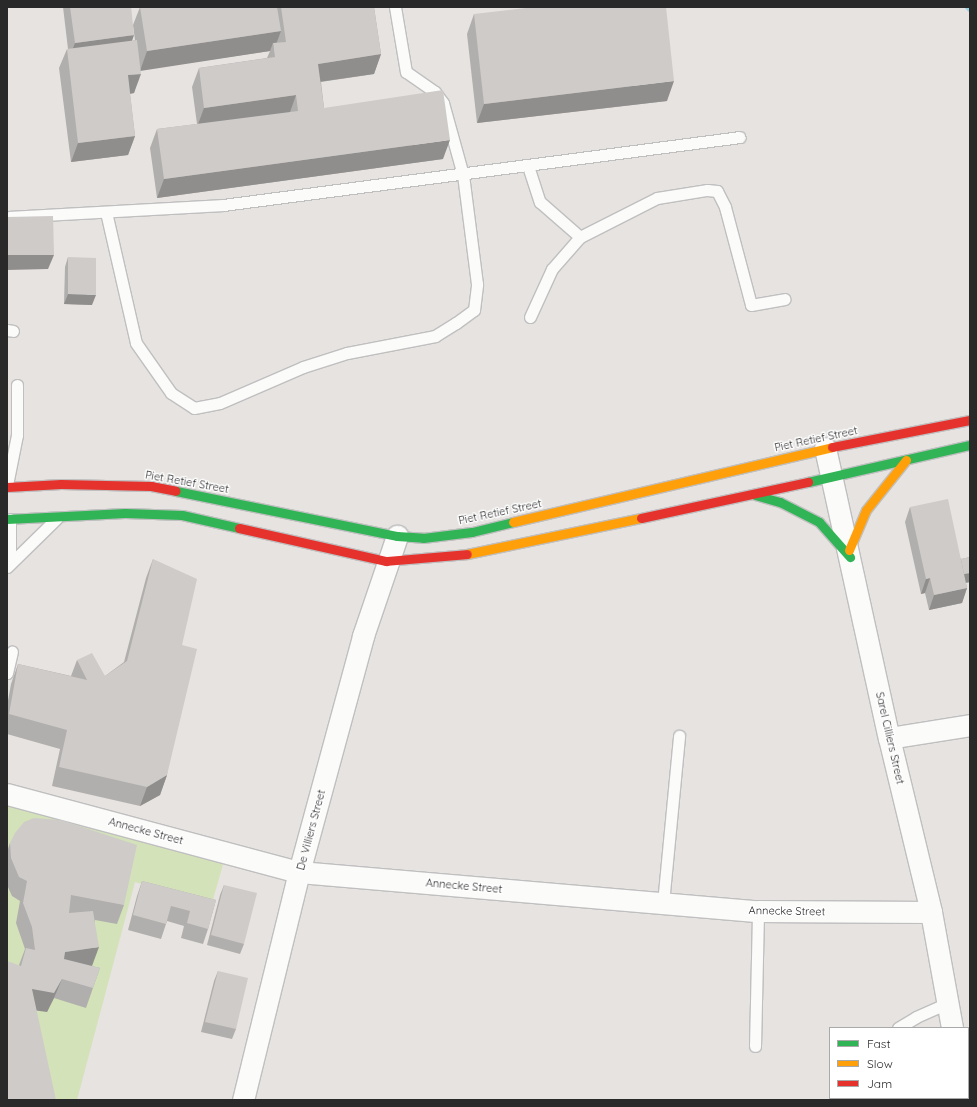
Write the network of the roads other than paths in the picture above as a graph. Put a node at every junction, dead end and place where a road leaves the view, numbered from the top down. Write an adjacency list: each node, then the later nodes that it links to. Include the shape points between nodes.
1 (395, 7): 4 (lane, via 406,72 435,92 443,103)
2 (740, 137): 3 (lane)
3 (528, 166): 4 (lane); 7 (lane, via 540,202)
4 (464, 175): 5 (lane, via 223,205); 5 (lane, via 477,284 474,310 435,336 347,353 303,367 220,403 194,408 171,393 136,342)
5 (106, 212): 6 (lane)
6 (9, 217)
7 (580, 237): 8 (lane, via 657,198 707,190 717,191 725,207 751,305); 9 (lane, via 552,268)
8 (784, 299)
9 (530, 317)
10 (17, 385): 16 (lane, via 17,435)
11 (970, 420): 13 (street, Piet Retief Street)
12 (970, 444): 14 (street)
13 (825, 448): 15 (street, Sarel Cilliers Street); 20 (street, Piet Retief Street, via 472,532 423,538)
14 (906, 460): 15 (street); 21 (street, via 866,510)
15 (833, 477): 17 (street); 21 (street, Sarel Cilliers Street)
16 (7, 486): 20 (street, Piet Retief Street, via 151,486)
17 (754, 494): 21 (street, via 780,502 819,522); 22 (street, via 488,551)
18 (59, 517): 19 (street); 22 (street, via 125,514 182,516); 23 (lane)
19 (9, 519): 23 (lane, via 10,555)
20 (397, 536): 22 (street, De Villiers Street)
21 (850, 553): 28 (street, Sarel Cilliers Street)
22 (386, 562): 30 (street, De Villiers Street, via 363,636)
23 (7, 566)
24 (12, 652): 25 (lane)
25 (7, 674)
26 (970, 725): 28 (street)
27 (679, 736): 31 (lane)
28 (889, 738): 33 (street, Sarel Cilliers Street)
29 (7, 794): 30 (street, Annecke Street)
30 (299, 872): 31 (street, Annecke Street); 38 (street, De Villiers Street)
31 (663, 903): 32 (street, Annecke Street)
32 (758, 911): 33 (street, Annecke Street); 37 (lane)
33 (931, 912): 34 (street, Sarel Cilliers Street)
34 (947, 1004): 35 (lane); 36 (street, Sarel Cilliers Street)
35 (900, 1027)
36 (952, 1027)
37 (755, 1046)
38 (243, 1100)

